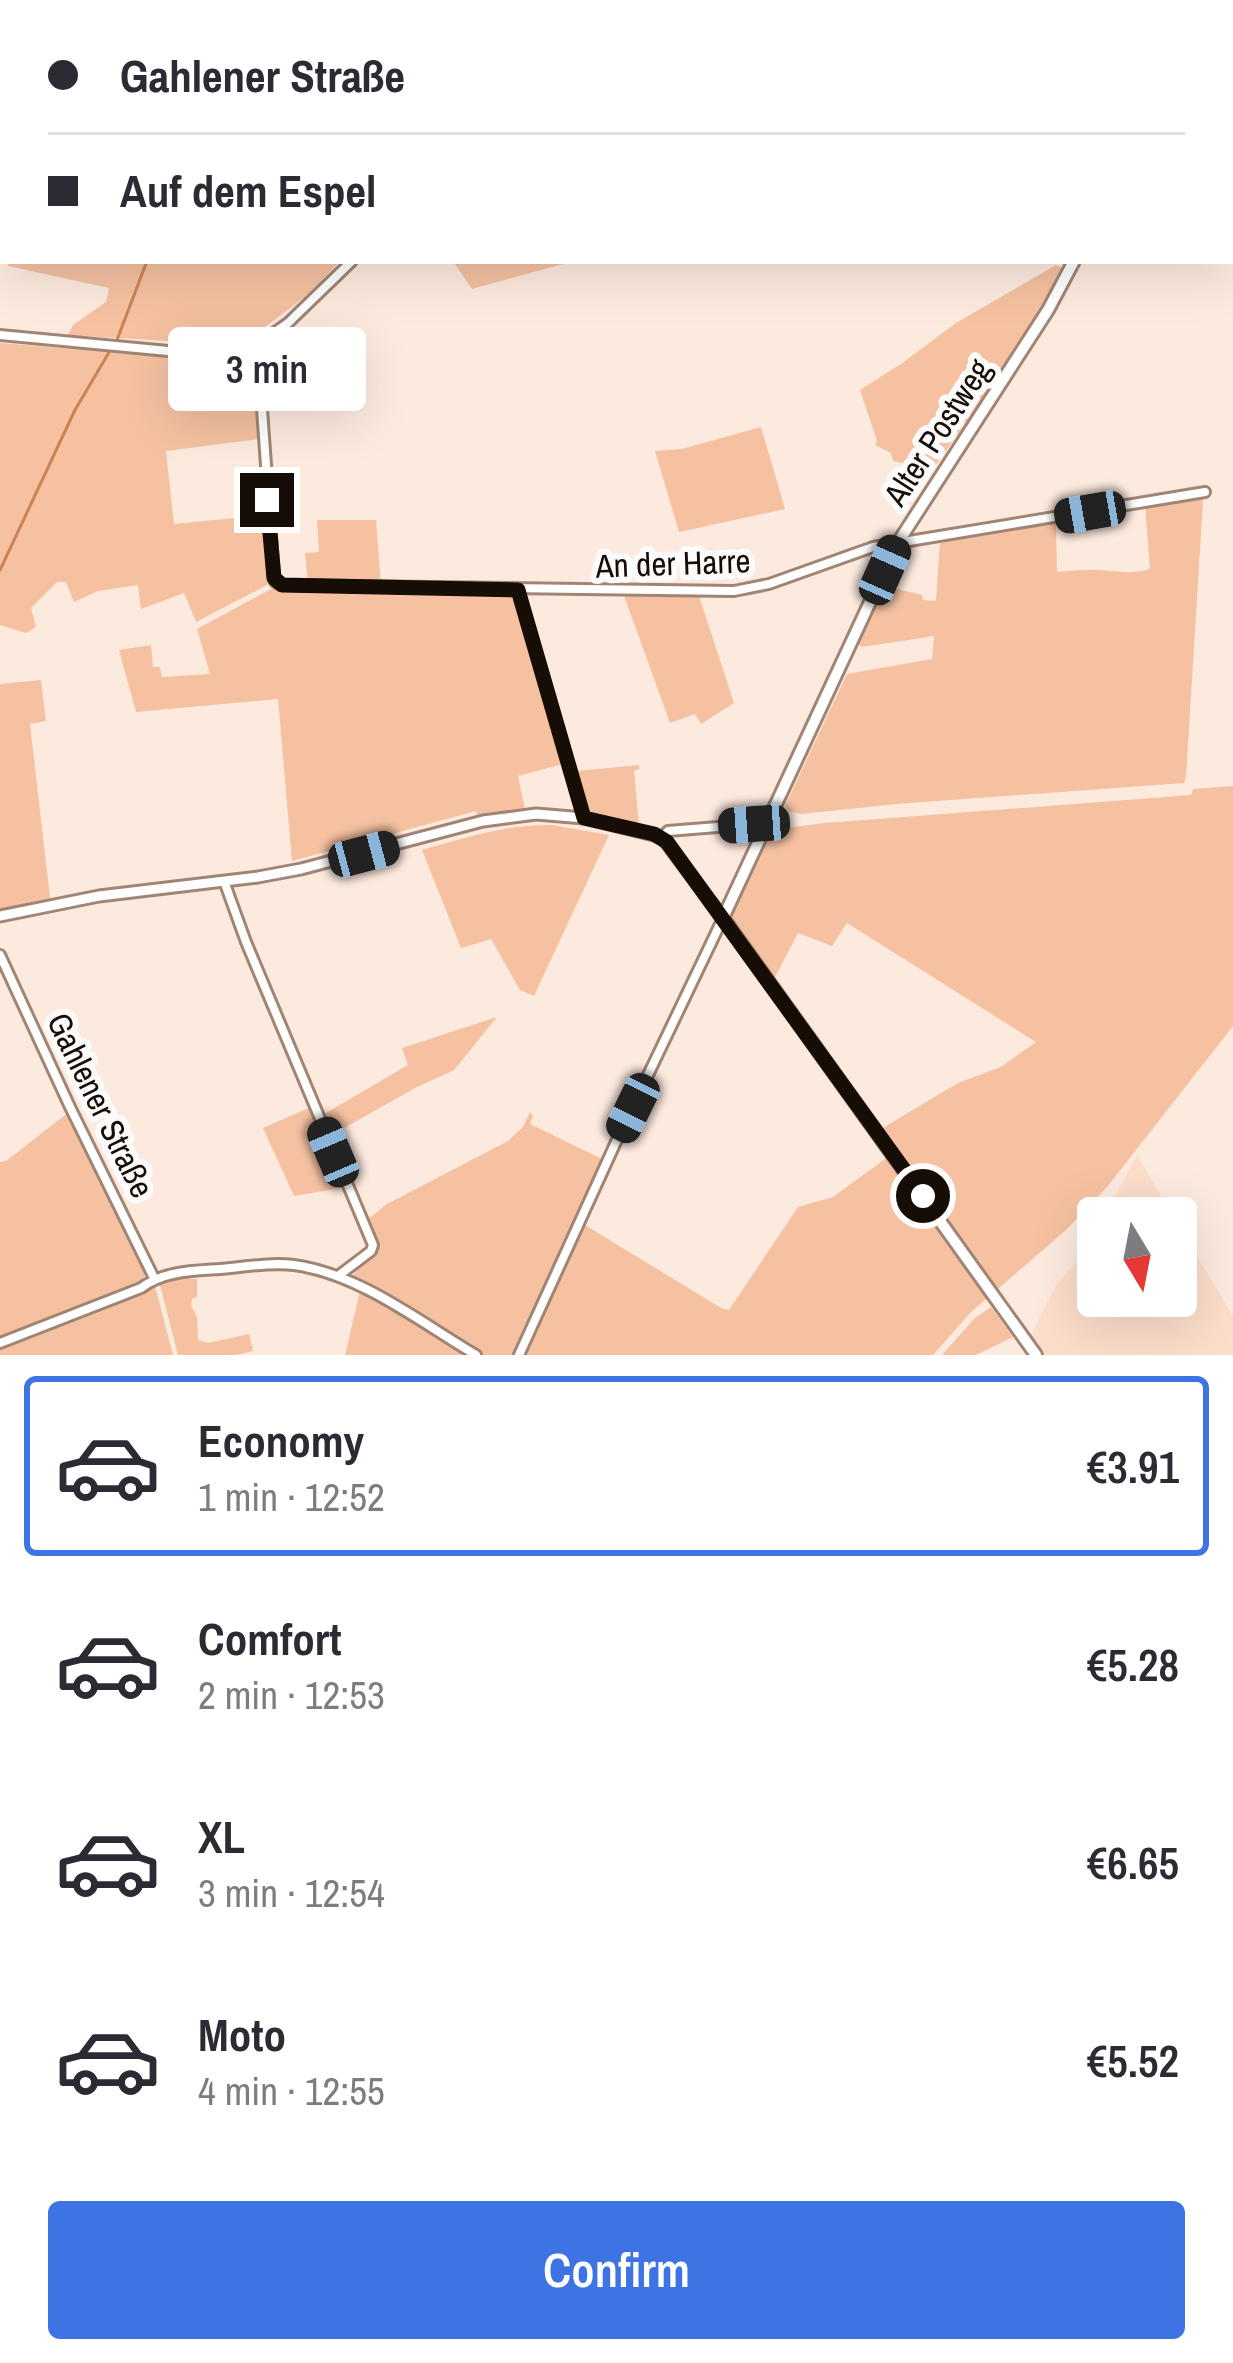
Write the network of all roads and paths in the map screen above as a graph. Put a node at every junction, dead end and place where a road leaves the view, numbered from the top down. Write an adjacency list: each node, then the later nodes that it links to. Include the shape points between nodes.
1 (349, 264): 4 (street)
2 (1072, 264): 6 (main road, Alter Postweg)
3 (0, 335): 4 (street, via 206,352)
4 (254, 347): 7 (street, An der Harre, via 275,582)
5 (1204, 492): 6 (street, An der Harre)
6 (897, 544): 7 (street, An der Harre, via 734,591); 9 (main road, Alter Postweg)
7 (518, 590): 8 (street)
8 (584, 818): 10 (street); 11 (street, via 503,818)
9 (767, 823): 10 (street, via 668,831); 13 (main road, Alter Postweg)
10 (662, 838): 13 (street)
11 (224, 881): 12 (street); 15 (street, via 373,1245)
12 (0, 916)
13 (723, 918): 19 (street, Alter Postweg); 20 (main road)
14 (0, 955): 16 (street, Gahlener Straße)
15 (337, 1277): 16 (street, via 281,1264); 18 (street)
16 (154, 1278): 17 (street)
17 (0, 1343)
18 (476, 1355)
19 (519, 1355)
20 (1036, 1355)

